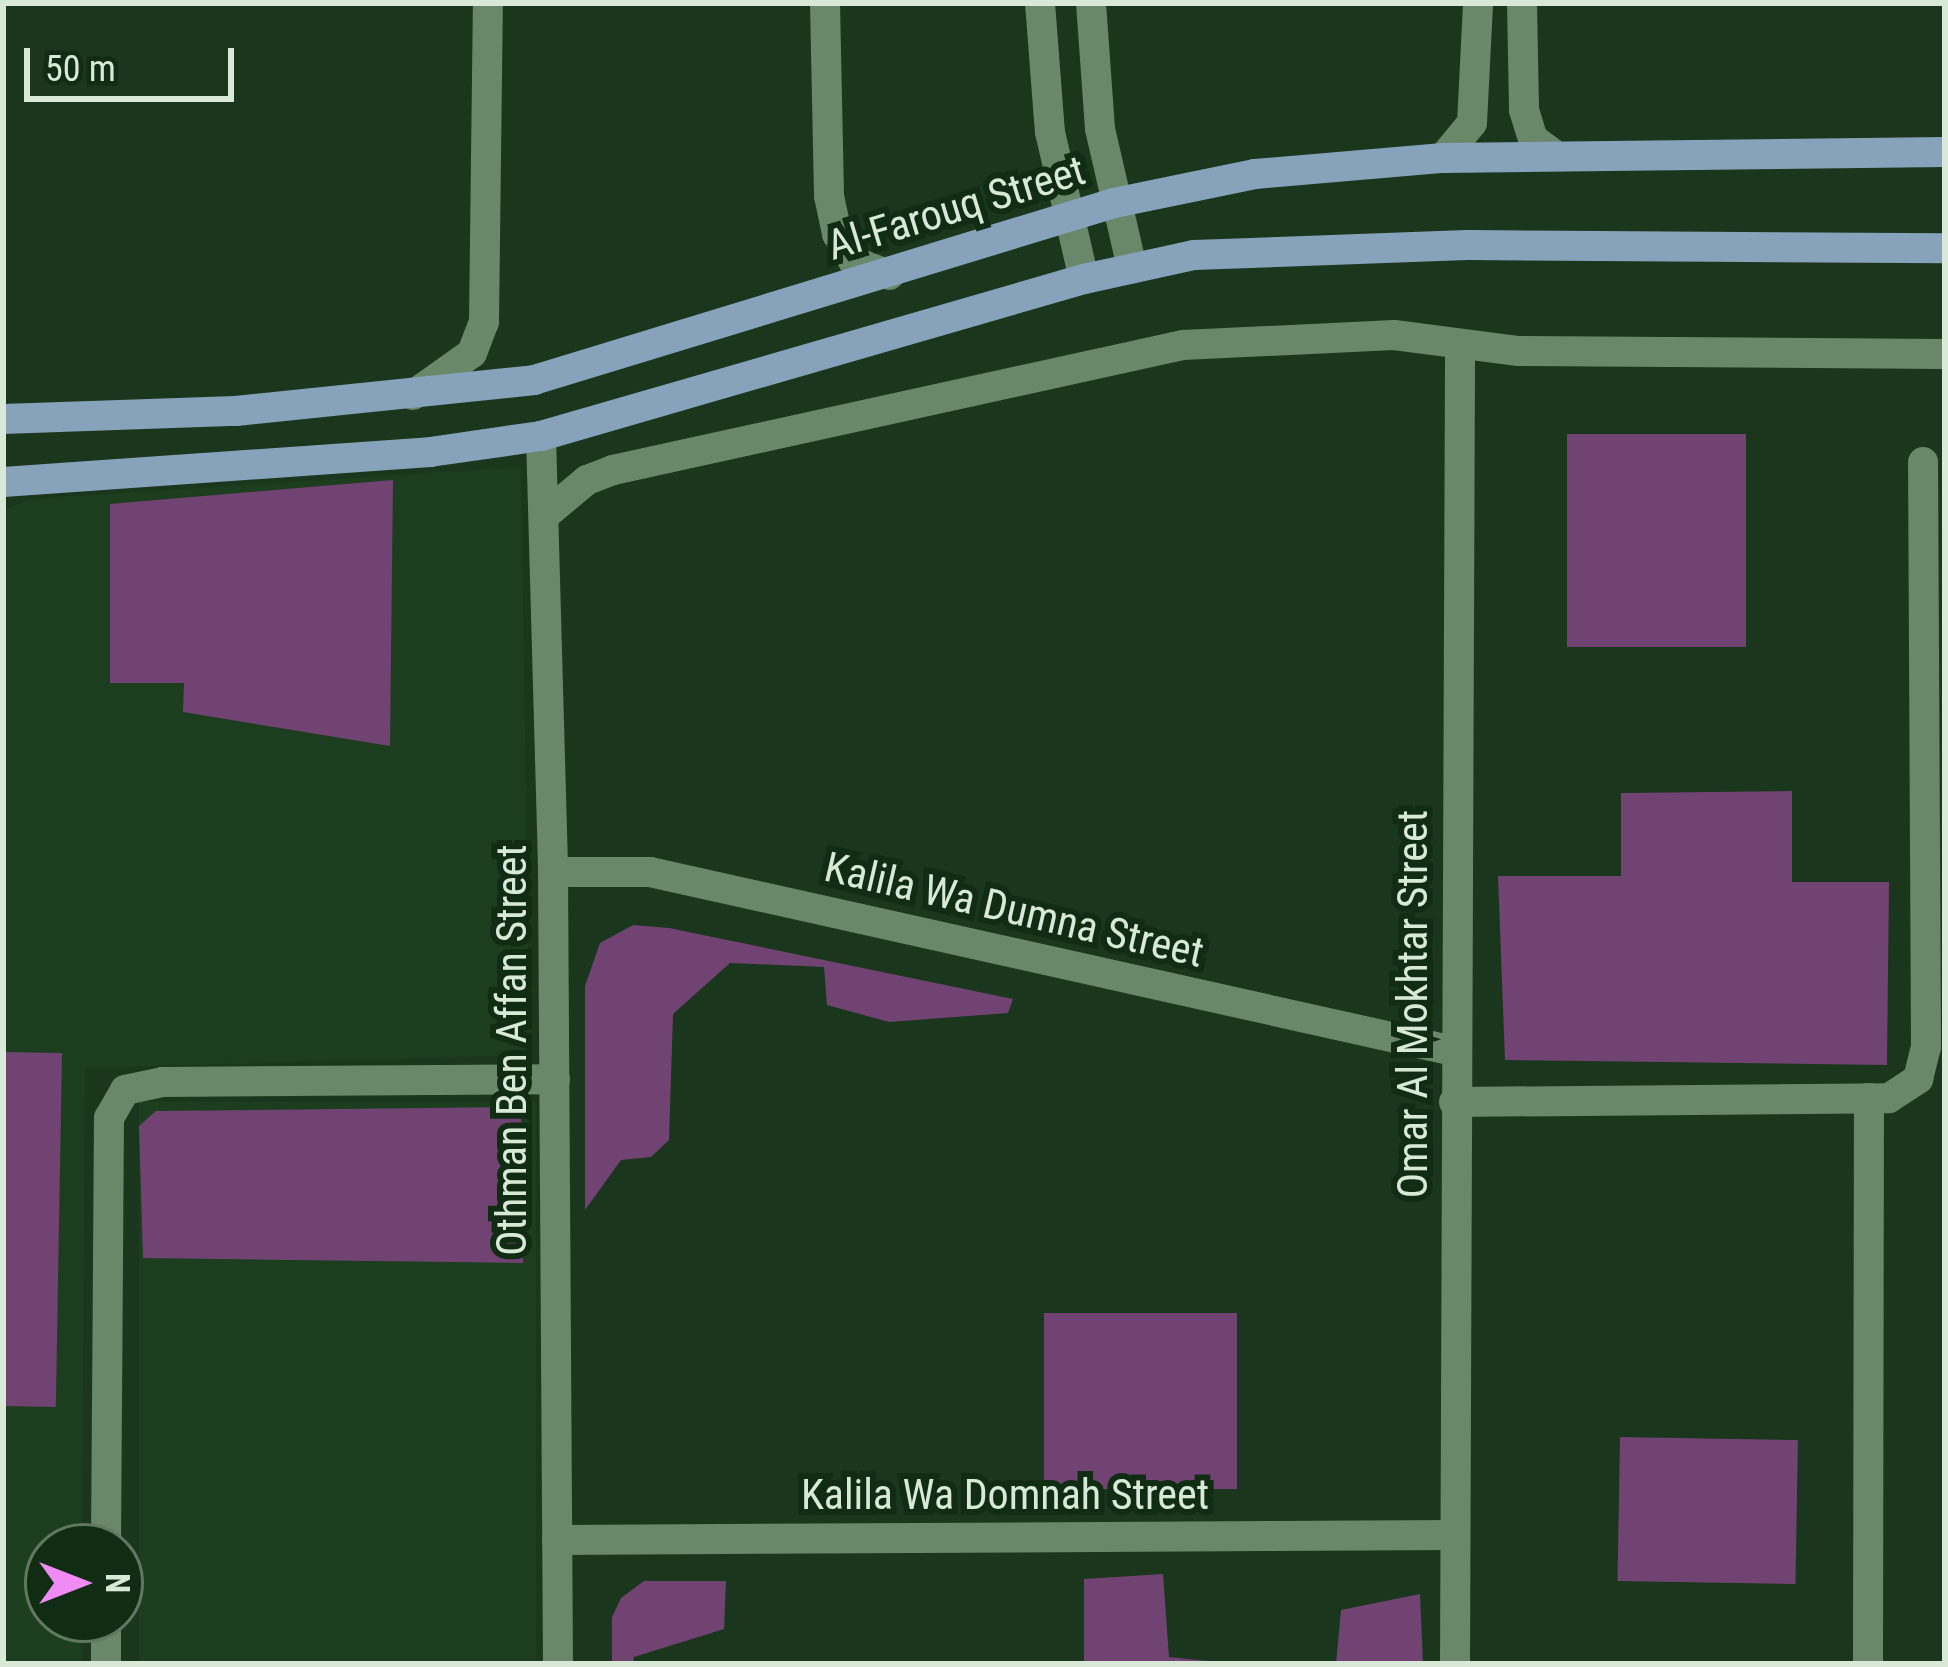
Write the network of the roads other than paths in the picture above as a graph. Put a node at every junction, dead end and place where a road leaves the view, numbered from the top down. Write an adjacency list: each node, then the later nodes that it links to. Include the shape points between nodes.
1 (488, 3): 18 (street, via 484,322 472,353)
2 (825, 3): 14 (street, via 837,235 854,261)
3 (1040, 3): 11 (street)
4 (1091, 3): 10 (street)
5 (1478, 3): 9 (street, via 1472,123)
6 (1522, 3): 8 (street, via 1524,110 1533,139)
7 (1945, 152): 8 (main road, Al-Farouq Street)
8 (1556, 156): 9 (main road, Al-Farouq Street)
9 (1443, 158): 10 (main road, Al-Farouq Street, via 1255,174)
10 (1114, 202): 11 (main road, Al-Farouq Street); 13 (street)
11 (1066, 218): 14 (main road, Al-Farouq Street); 15 (street)
12 (1945, 248): 13 (main road, via 1337,247 1194,255)
13 (1132, 268): 15 (main road)
14 (889, 274): 18 (main road, Al-Farouq Street, via 534,380)
15 (1084, 279): 20 (main road)
16 (1460, 344): 17 (street); 24 (street, via 1330,334 1134,352 614,470 586,480); 27 (street, Omar Al Mokhtar Street)
17 (1945, 354)
18 (413, 395): 19 (main road, Al-Farouq Street)
19 (3, 419)
20 (541, 436): 22 (main road, via 430,452); 24 (street, Othman Ben Affan Street)
21 (1923, 462): 23 (street)
22 (5, 483)
23 (1934, 501): 25 (street)
24 (545, 515): 26 (street, Othman Ben Affan Street)
25 (1935, 637): 29 (street, via 1926,1047 1918,1079 1905,1092)
26 (553, 872): 27 (street, Kalila Wa Dumna Street, via 650,872); 28 (street, Othman Ben Affan Street)
27 (1454, 1051): 30 (street, Omar Al Mokhtar Street)
28 (555, 1079): 31 (street, via 163,1082 125,1090 109,1118); 33 (street, Othman Ben Affan Street)
29 (1869, 1098): 30 (street); 36 (street)
30 (1454, 1102): 32 (street, Omar Al Mokhtar Street)
31 (106, 1523)
32 (1454, 1535): 33 (street, Kalila Wa Domnah Street); 35 (street, Omar Al Mokhtar Street)
33 (557, 1540): 34 (street, Othman Ben Affan Street)
34 (558, 1664)
35 (1454, 1664)
36 (1868, 1664)

